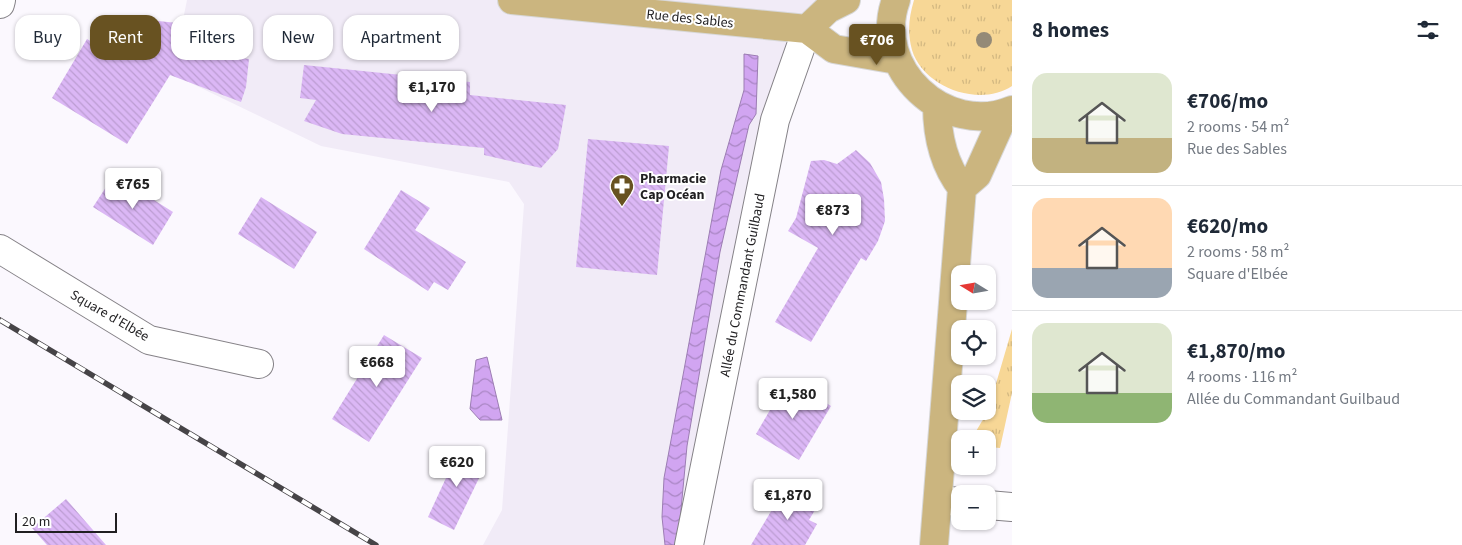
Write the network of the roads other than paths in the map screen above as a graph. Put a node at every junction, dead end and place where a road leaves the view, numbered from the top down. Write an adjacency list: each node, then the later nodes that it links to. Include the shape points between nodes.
1 (1, 0): 5 (street)
2 (512, 0): 6 (main road, Rue des Sables)
3 (846, 0): 7 (main road, via 828,9)
4 (896, 0): 8 (main road, via 891,34)
5 (0, 4)
6 (606, 5): 7 (main road, Rue des Sables)
7 (807, 29): 8 (main road, via 834,49); 17 (street, Allée du Commandant Guilbaud, via 775,120)
8 (897, 60): 9 (main road, via 916,88)
9 (937, 106): 10 (main road, via 958,114 982,117); 11 (main road, via 937,126 949,172)
10 (1009, 112): 11 (main road, via 977,175)
11 (962, 188): 14 (main road, via 942,417)
12 (0, 249): 13 (street, Square d'Elbée, via 149,340)
13 (259, 364)
14 (949, 501): 18 (main road)
15 (996, 506): 16 (street)
16 (1012, 507)
17 (689, 545)
18 (934, 545)

